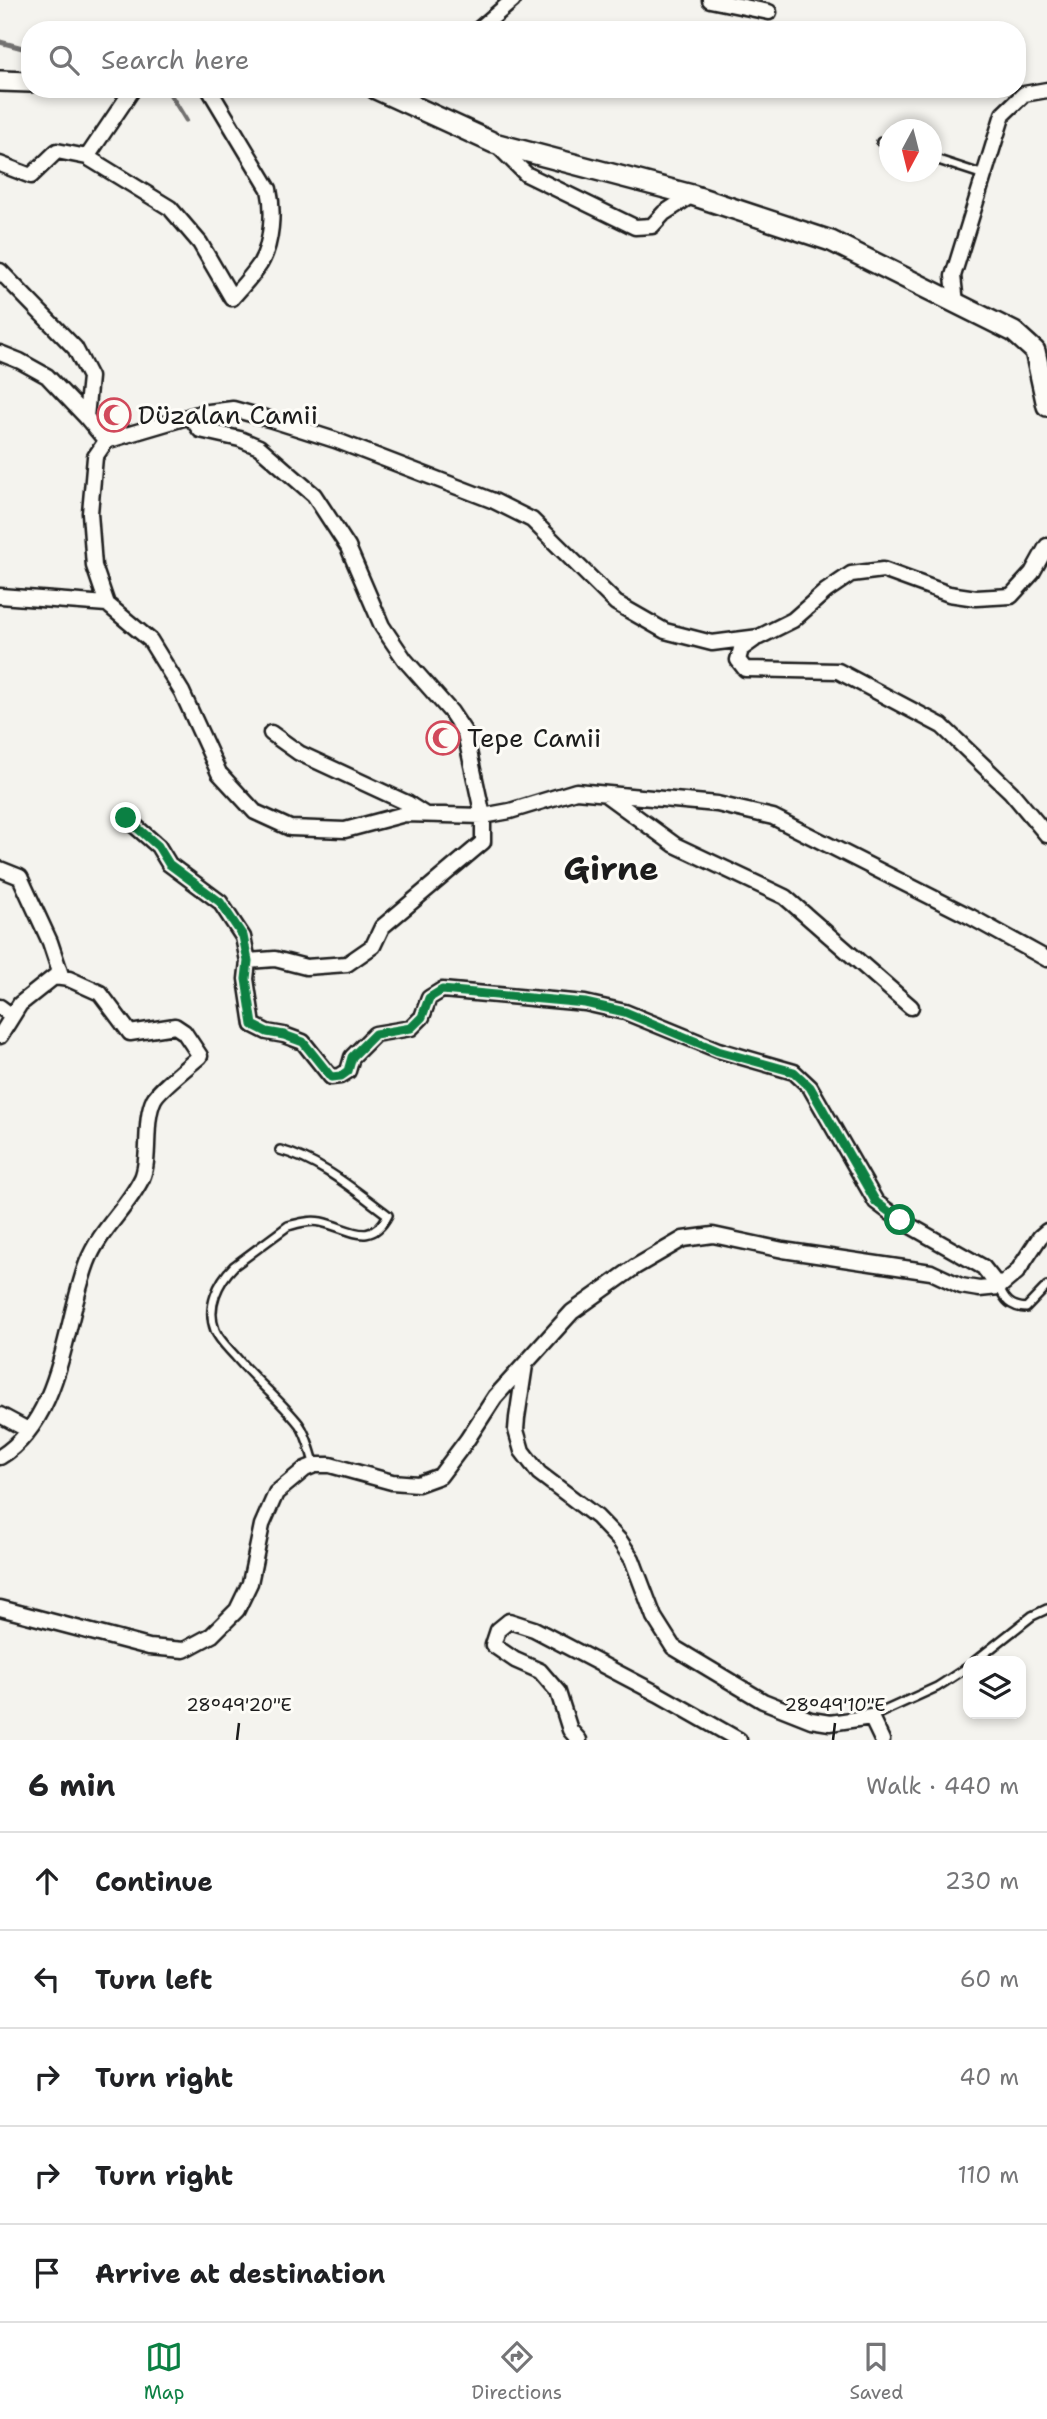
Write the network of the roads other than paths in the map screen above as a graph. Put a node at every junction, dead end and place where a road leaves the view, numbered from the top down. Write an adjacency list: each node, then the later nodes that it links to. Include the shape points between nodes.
1 (513, 0): 4 (street)
2 (710, 0): 3 (street)
3 (769, 12)
4 (488, 21)
5 (0, 80): 6 (street)
6 (21, 81)
7 (1047, 90): 8 (street)
8 (1026, 94)
9 (127, 98): 14 (street)
10 (214, 98): 14 (street, via 269,189 272,202 262,261 232,298 200,243 170,208)
11 (415, 98): 13 (street)
12 (1020, 98): 17 (street, via 1003,114)
13 (494, 143): 18 (street); 18 (street, via 526,174 635,227 652,226)
14 (87, 157): 16 (street, via 57,151 30,176)
15 (942, 161): 17 (lane)
16 (0, 164)
17 (984, 175): 20 (street, via 953,276)
18 (692, 195): 20 (street, via 831,241)
19 (0, 271): 24 (street, via 75,348 90,377)
20 (956, 303): 22 (street, via 1014,332 1035,351)
21 (0, 354): 24 (street, via 47,376)
22 (1047, 406)
23 (190, 416): 25 (street); 29 (street, via 233,409 269,419 494,501 532,520 617,603 665,631 712,643); 33 (street, via 200,430 259,447 313,495 348,547 382,626 465,733)
24 (86, 417): 25 (street)
25 (106, 441): 28 (street, via 95,457 90,513 94,566)
26 (1047, 547): 29 (street, via 1011,596 949,594 884,570 850,574 793,620)
27 (0, 596): 28 (street)
28 (107, 604): 32 (street, via 150,639 182,692 219,773 255,812 290,828 345,830 405,814)
29 (759, 637): 35 (street, via 741,649 738,660 745,669 838,671 942,726 1011,792)
30 (271, 733): 32 (street, via 299,753)
31 (604, 793): 33 (street, via 576,791); 37 (street, via 717,804 773,817); 40 (street, via 675,845 785,897)
32 (424, 814): 33 (street)
33 (483, 816): 38 (street, via 483,842 382,927 373,946 347,964 306,967 275,959)
34 (126, 818): 38 (street, via 158,846 169,864 220,902 243,936)
35 (1047, 835)
36 (0, 869): 39 (street, via 20,877)
37 (1047, 959)
38 (248, 961): 46 (street, via 253,1025 303,1042 331,1077 348,1071 352,1057 375,1034 411,1028 422,1017 429,998 442,990 585,1003 625,1012 718,1051 794,1072 810,1087 876,1202 984,1266)
39 (62, 978): 41 (street, via 54,977); 49 (street, via 100,993 130,1033 175,1026 200,1056 154,1098 143,1176 104,1230 88,1262 46,1404)
40 (911, 1007)
41 (6, 1012): 42 (street)
42 (0, 1036)
43 (280, 1150): 51 (lane, via 303,1156 388,1215 381,1228 370,1234 319,1222 288,1226 234,1266 217,1290 213,1324 219,1338 299,1424)
44 (1047, 1231): 46 (street, via 1017,1272)
45 (1047, 1286): 46 (lane, via 1026,1308 1007,1302)
46 (999, 1287): 47 (street, via 961,1286 931,1272 713,1235 683,1239 572,1312)
47 (525, 1363): 51 (street, via 495,1397 440,1476 418,1484 392,1482); 56 (street, via 516,1430 522,1451 540,1473 620,1541 632,1559 654,1617 673,1647 763,1702 811,1720 830,1723)
48 (0, 1415): 49 (street)
49 (28, 1430): 50 (street)
50 (0, 1457)
51 (315, 1465): 52 (street, via 276,1493 262,1525 250,1583 237,1610 212,1635 184,1650 149,1647)
52 (0, 1608)
53 (1047, 1609): 54 (lane)
54 (981, 1656)
55 (963, 1670): 56 (lane)
56 (871, 1717): 59 (street)
57 (579, 1740): 58 (street, via 570,1730 558,1692 540,1671 494,1645 498,1630 509,1621 534,1629)
58 (739, 1740)
59 (882, 1740)

